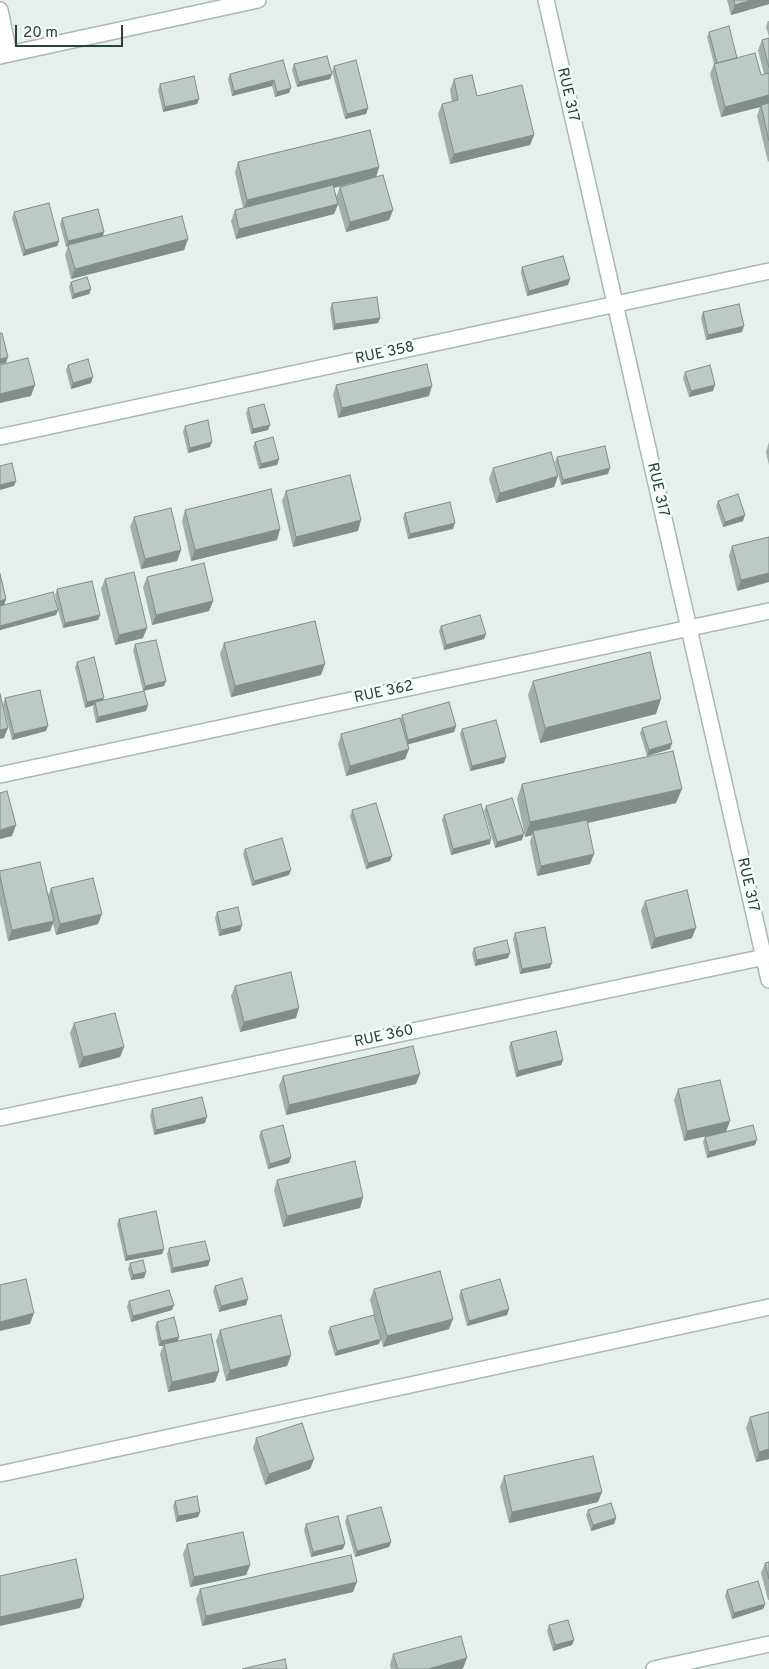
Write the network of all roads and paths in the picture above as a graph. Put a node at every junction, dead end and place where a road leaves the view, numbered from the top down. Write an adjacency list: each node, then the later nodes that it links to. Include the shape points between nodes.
1 (258, 0): 4 (street)
2 (546, 0): 6 (street, RUE 317)
3 (0, 10): 4 (street)
4 (5, 55)
5 (769, 271): 6 (street, RUE 358)
6 (616, 304): 7 (street, RUE 358); 9 (street, RUE 317)
7 (0, 438)
8 (769, 611): 9 (street, RUE 362)
9 (689, 628): 10 (street, RUE 362); 11 (street, RUE 317)
10 (0, 775)
11 (766, 956): 12 (street, RUE 317); 13 (street, RUE 360)
12 (769, 980)
13 (0, 1118)
14 (769, 1307): 15 (street)
15 (0, 1474)
16 (769, 1644): 17 (street)
17 (654, 1669)

